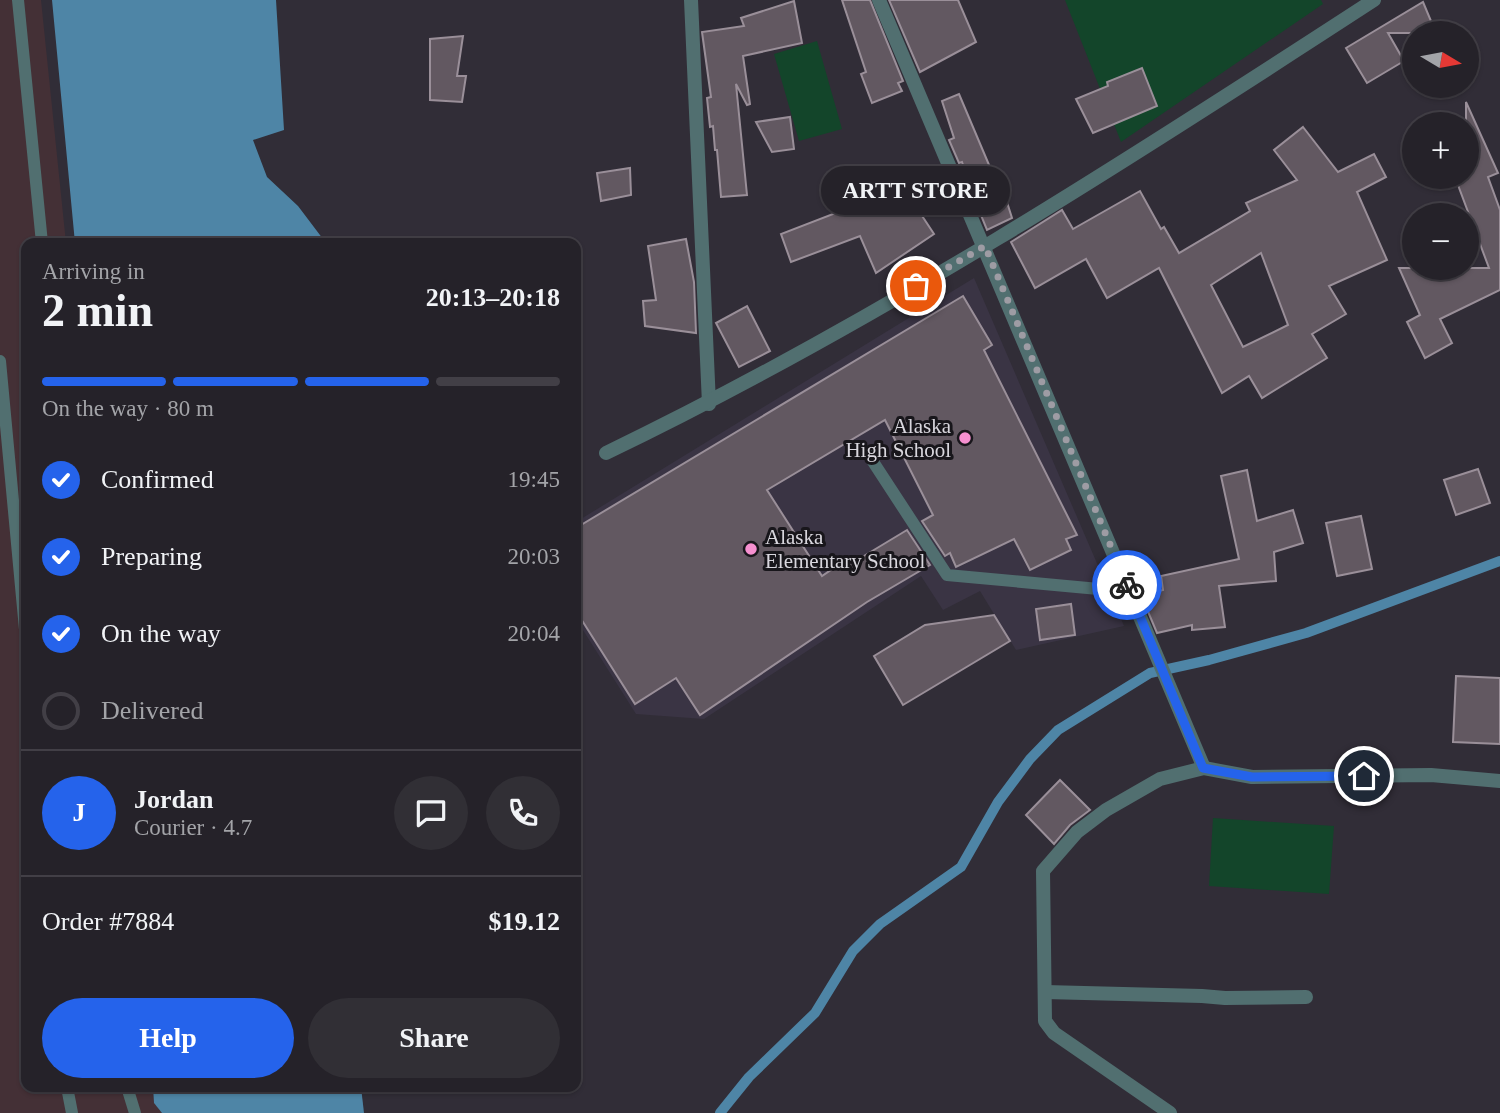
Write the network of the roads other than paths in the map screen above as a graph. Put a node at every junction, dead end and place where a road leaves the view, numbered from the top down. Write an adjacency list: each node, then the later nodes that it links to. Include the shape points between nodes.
1 (18, 0): 5 (lane)
2 (691, 0): 9 (street)
3 (879, 0): 6 (street)
4 (1374, 0): 6 (street)
5 (41, 238)
6 (985, 246): 9 (street); 13 (street)
7 (0, 361): 8 (lane)
8 (2, 396): 12 (lane)
9 (709, 404): 10 (street)
10 (606, 453)
11 (868, 454): 13 (lane, via 947,575)
12 (21, 589)
13 (1130, 592): 14 (street)
14 (1203, 768): 15 (street, via 1252,777 1431,775); 16 (street, via 1160,779 1106,810 1077,832 1043,871)
15 (1500, 781)
16 (1045, 992): 17 (street); 22 (street, via 1045,1021 1054,1033)
17 (1306, 997)
18 (68, 1092): 20 (lane)
19 (129, 1092): 21 (lane)
20 (72, 1113)
21 (135, 1113)
22 (1170, 1113)

